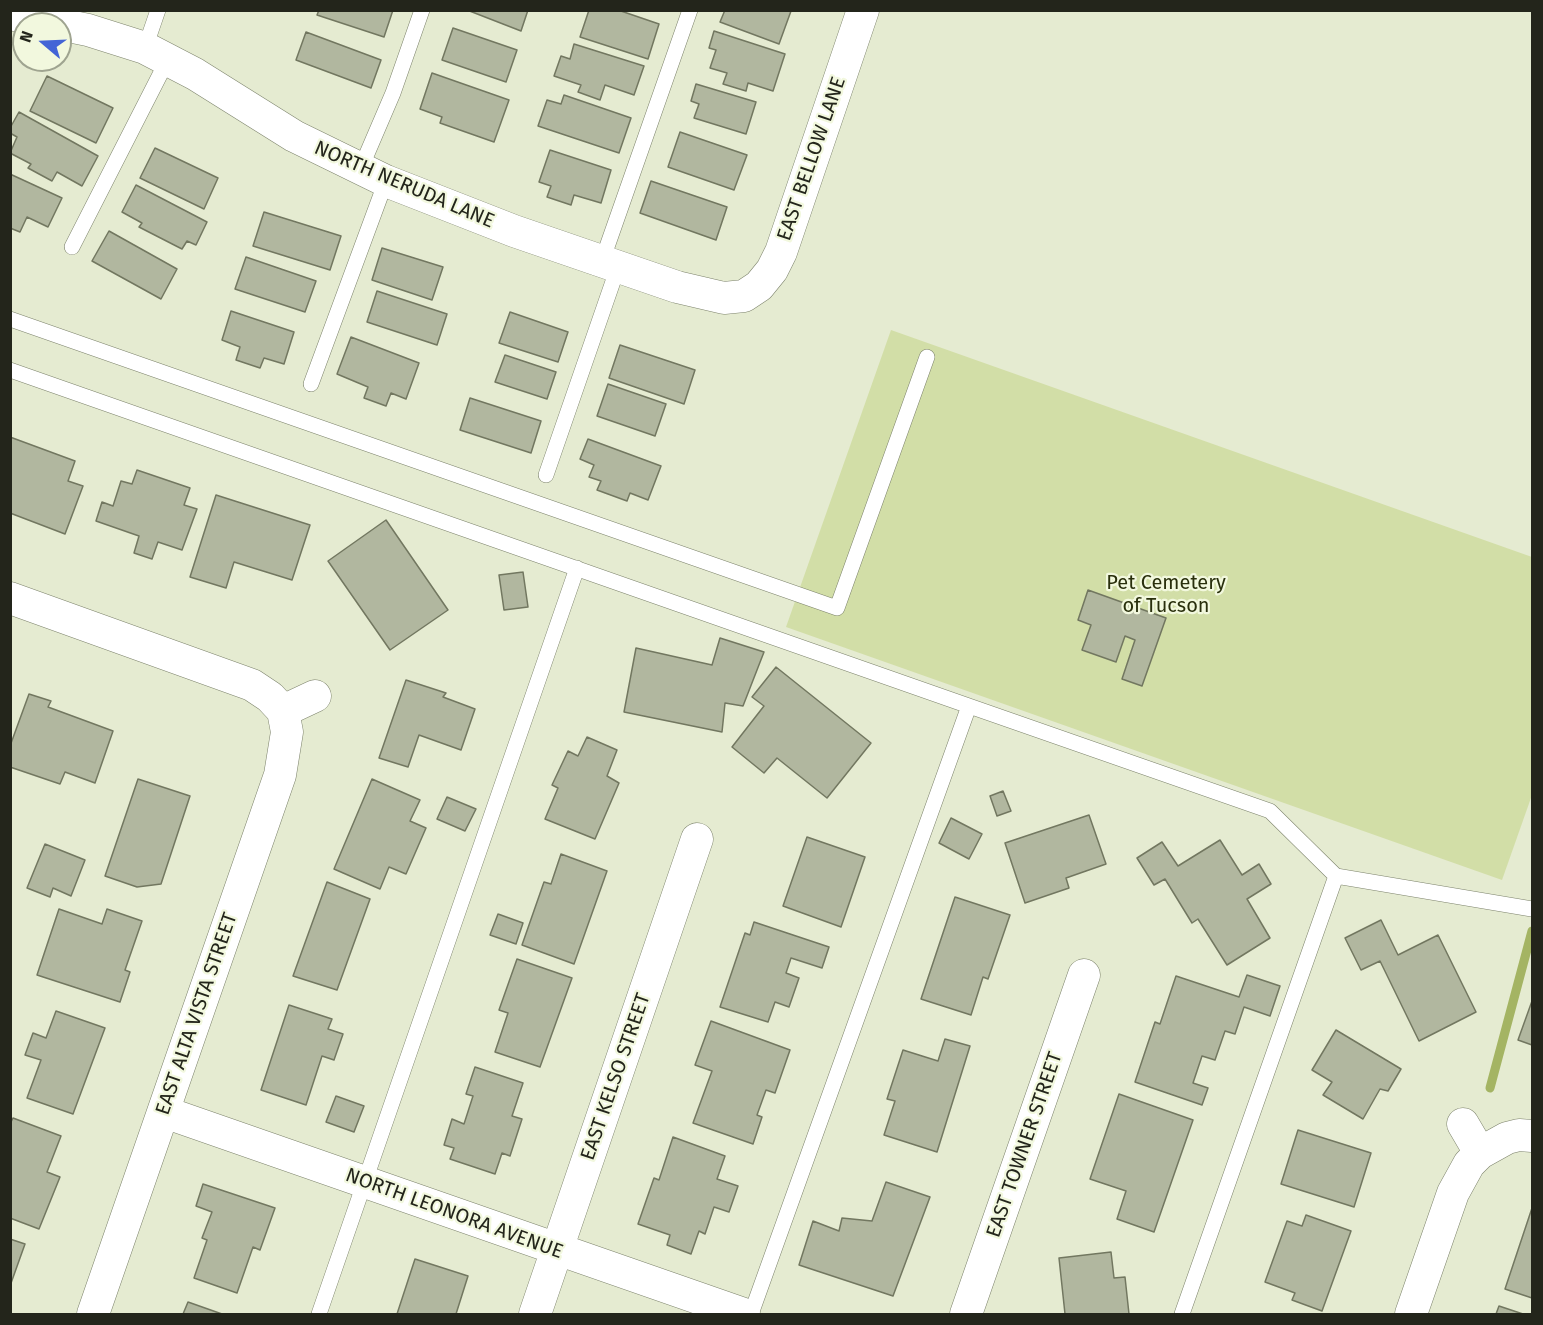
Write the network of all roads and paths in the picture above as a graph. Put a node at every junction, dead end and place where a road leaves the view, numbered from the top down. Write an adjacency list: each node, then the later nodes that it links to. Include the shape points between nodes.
1 (158, 10): 6 (lane)
2 (422, 10): 7 (lane, via 384,118)
3 (690, 10): 9 (lane)
4 (863, 10): 10 (street, EAST BELLOW LANE, via 781,252 759,286)
5 (10, 14): 6 (street, NORTH NERUDA LANE, via 88,30)
6 (157, 54): 7 (street, NORTH NERUDA LANE, via 294,136); 8 (lane)
7 (373, 176): 9 (street, NORTH NERUDA LANE, via 484,221); 14 (lane, via 355,258)
8 (72, 247)
9 (610, 264): 10 (street, NORTH NERUDA LANE, via 702,295); 15 (lane)
10 (744, 296)
11 (10, 319): 12 (lane, via 837,608)
12 (927, 357)
13 (10, 370): 16 (lane)
14 (311, 384)
15 (546, 475)
16 (577, 568): 19 (lane); 29 (lane)
17 (10, 598): 20 (street, via 235,677 270,697)
18 (315, 696): 20 (street)
19 (969, 706): 22 (lane, via 1270,811); 35 (lane)
20 (283, 711): 25 (street, EAST ALTA VISTA STREET, via 287,732 280,775)
21 (696, 839): 30 (street, EAST KELSO STREET)
22 (1336, 876): 23 (lane); 37 (lane)
23 (1533, 909)
24 (1084, 975): 36 (street, EAST TOWNER STREET)
25 (164, 1112): 29 (street, NORTH LEONORA AVENUE); 31 (street, EAST ALTA VISTA STREET)
26 (1463, 1124): 28 (street)
27 (1533, 1136): 28 (street, via 1507,1138)
28 (1480, 1153): 38 (street, via 1468,1164 1453,1193)
29 (365, 1182): 30 (street, NORTH LEONORA AVENUE); 32 (lane)
30 (557, 1251): 33 (street, EAST KELSO STREET); 34 (street, NORTH LEONORA AVENUE)
31 (93, 1314)
32 (320, 1314)
33 (535, 1314)
34 (744, 1314)
35 (751, 1314)
36 (966, 1314)
37 (1182, 1314)
38 (1411, 1314)

